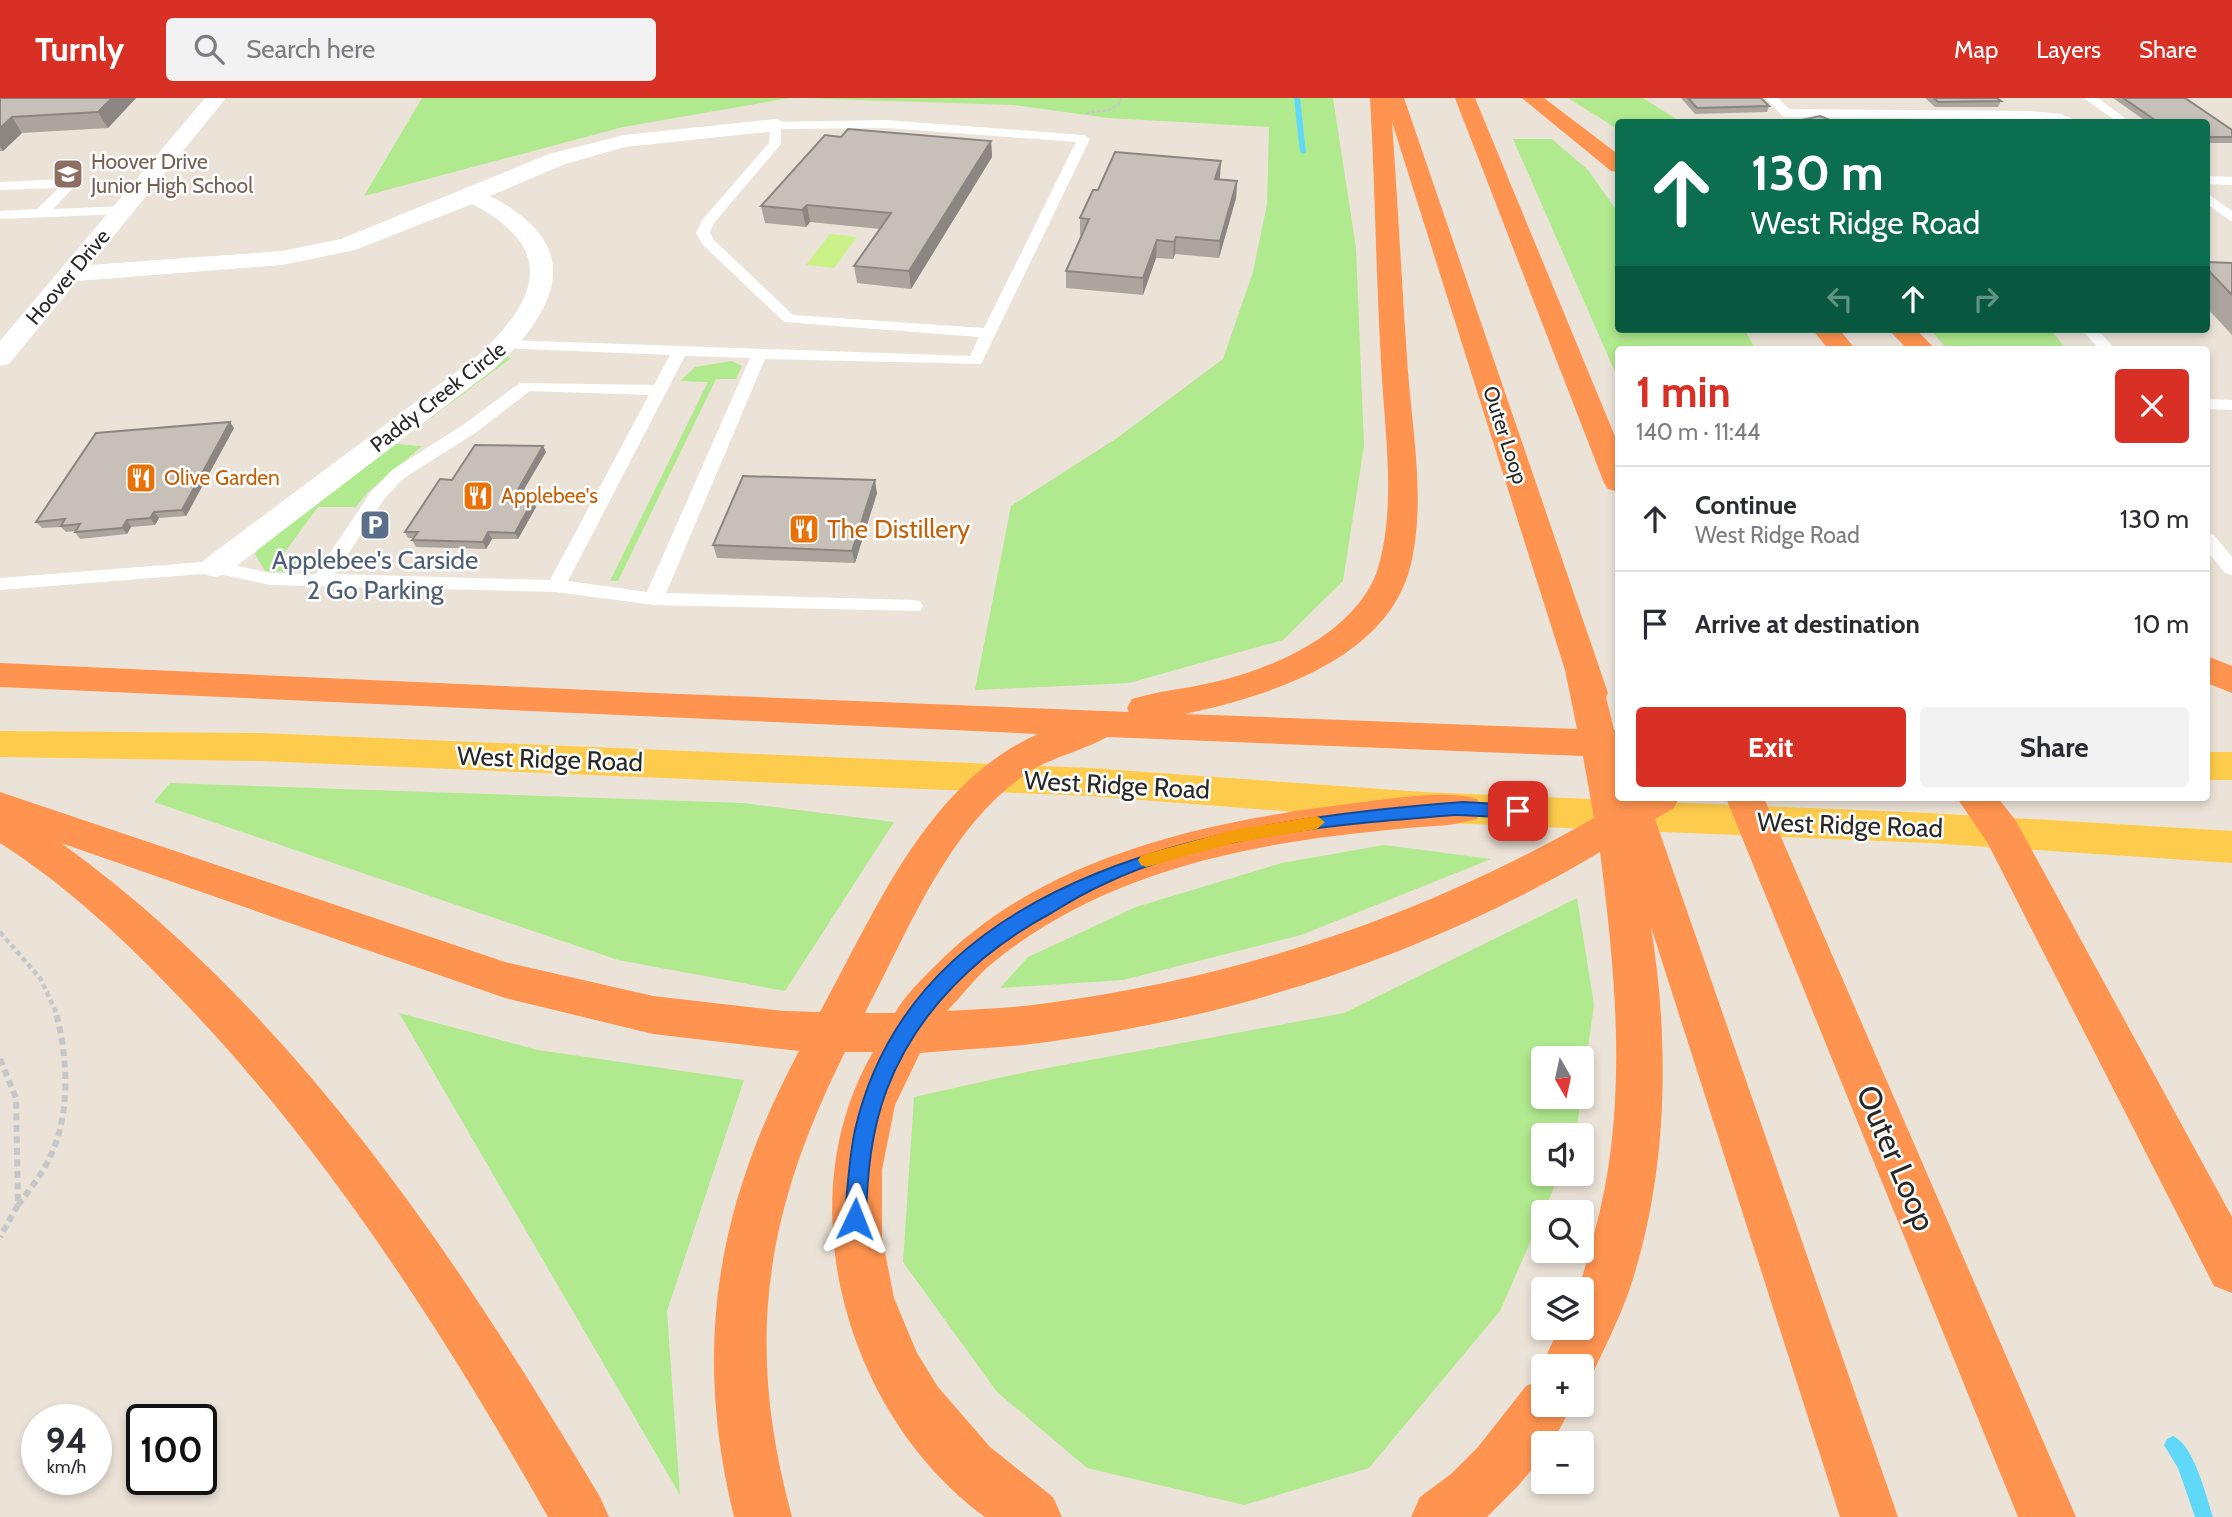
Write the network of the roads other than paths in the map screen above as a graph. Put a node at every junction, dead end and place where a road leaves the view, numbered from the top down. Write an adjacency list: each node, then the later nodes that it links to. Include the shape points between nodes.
1 (216, 98): 25 (street, Hoover Drive)
2 (1380, 98): 54 (highway, via 1399,468 1399,545 1385,590 1335,643 1284,672 1248,685 1128,711)
3 (1394, 98): 51 (highway, Outer Loop)
4 (1465, 98): 41 (highway)
5 (1532, 98): 19 (highway)
6 (1540, 98): 18 (highway)
7 (1772, 98): 11 (lane, via 1786,113)
8 (1904, 98): 12 (lane)
9 (2090, 98): 16 (lane)
10 (2043, 105): 15 (lane)
11 (1838, 113): 12 (lane); 13 (lane)
12 (1919, 114): 14 (lane)
13 (1850, 119)
14 (2042, 119)
15 (2065, 119)
16 (2120, 119)
17 (775, 125): 23 (street, via 624,141 558,159); 31 (lane, via 775,144 708,222 703,233 708,242 789,319); 31 (lane, via 886,124 1084,139)
18 (1615, 145)
19 (1615, 163)
20 (2210, 180): 21 (lane)
21 (2232, 181)
22 (0, 186): 27 (lane, via 62,183 66,188)
23 (472, 195): 30 (street, via 347,245 282,258); 33 (street, Paddy Creek Circle, via 516,218 540,252 542,269 534,304 524,326)
24 (2210, 200): 29 (lane)
25 (123, 210): 27 (lane); 30 (street, Hoover Drive)
26 (2210, 213): 29 (lane)
27 (41, 214): 28 (lane)
28 (0, 215)
29 (2229, 216)
30 (71, 274): 37 (street, Hoover Drive)
31 (988, 333): 36 (lane, via 975,361)
32 (1905, 333): 34 (highway)
33 (507, 345): 35 (lane); 43 (street, Paddy Creek Circle)
34 (1919, 346)
35 (680, 351): 36 (lane); 38 (lane)
36 (760, 354): 48 (lane)
37 (0, 358)
38 (659, 390): 45 (lane, via 526,386 398,474 377,496); 47 (lane)
39 (2210, 404): 40 (lane)
40 (2232, 405)
41 (1615, 473)
42 (2210, 543): 44 (lane)
43 (215, 567): 45 (lane, via 270,579); 46 (lane)
44 (2232, 569)
45 (320, 580): 47 (lane)
46 (0, 584)
47 (556, 586): 48 (lane)
48 (654, 599): 49 (lane)
49 (913, 606)
50 (2210, 670): 53 (highway)
51 (1582, 671): 58 (highway, Outer Loop); 71 (highway, via 1623,874 1636,1002 1639,1094 1634,1159 1622,1222 1598,1303)
52 (0, 676): 54 (highway)
53 (2232, 681)
54 (1002, 719): 55 (highway)
55 (1125, 724): 57 (highway); 61 (highway, via 1053,743)
56 (0, 744): 61 (main road, West Ridge Road, via 261,747)
57 (1615, 744)
58 (1615, 760)
59 (2210, 765): 60 (main road)
60 (2232, 766)
61 (995, 778): 66 (main road, West Ridge Road); 74 (highway, via 950,827 908,891 795,1101 765,1179 746,1260 739,1338 742,1403)
62 (1630, 801): 77 (highway)
63 (1655, 801): 65 (highway, via 1534,871 1419,924 1283,972 1130,1011 1014,1028 901,1034 788,1030 652,1014 578,999 505,980)
64 (1746, 801): 78 (highway, Outer Loop)
65 (0, 807)
66 (1463, 808): 67 (main road, West Ridge Road, via 1929,828); 75 (highway, via 1274,829 1179,850 1117,871 1049,903 990,940 942,985 910,1024 878,1089 860,1148 855,1219 867,1293 883,1342 922,1414 984,1481)
67 (1989, 815): 69 (main road, West Ridge Road); 70 (highway)
68 (0, 824): 73 (highway, via 66,868 139,929 272,1065 433,1277)
69 (2232, 847)
70 (2232, 1268)
71 (1574, 1354)
72 (1536, 1417): 76 (highway, via 1499,1465)
73 (580, 1517)
74 (763, 1517)
75 (1033, 1517)
76 (1440, 1517)
77 (1869, 1517)
78 (2047, 1517)

